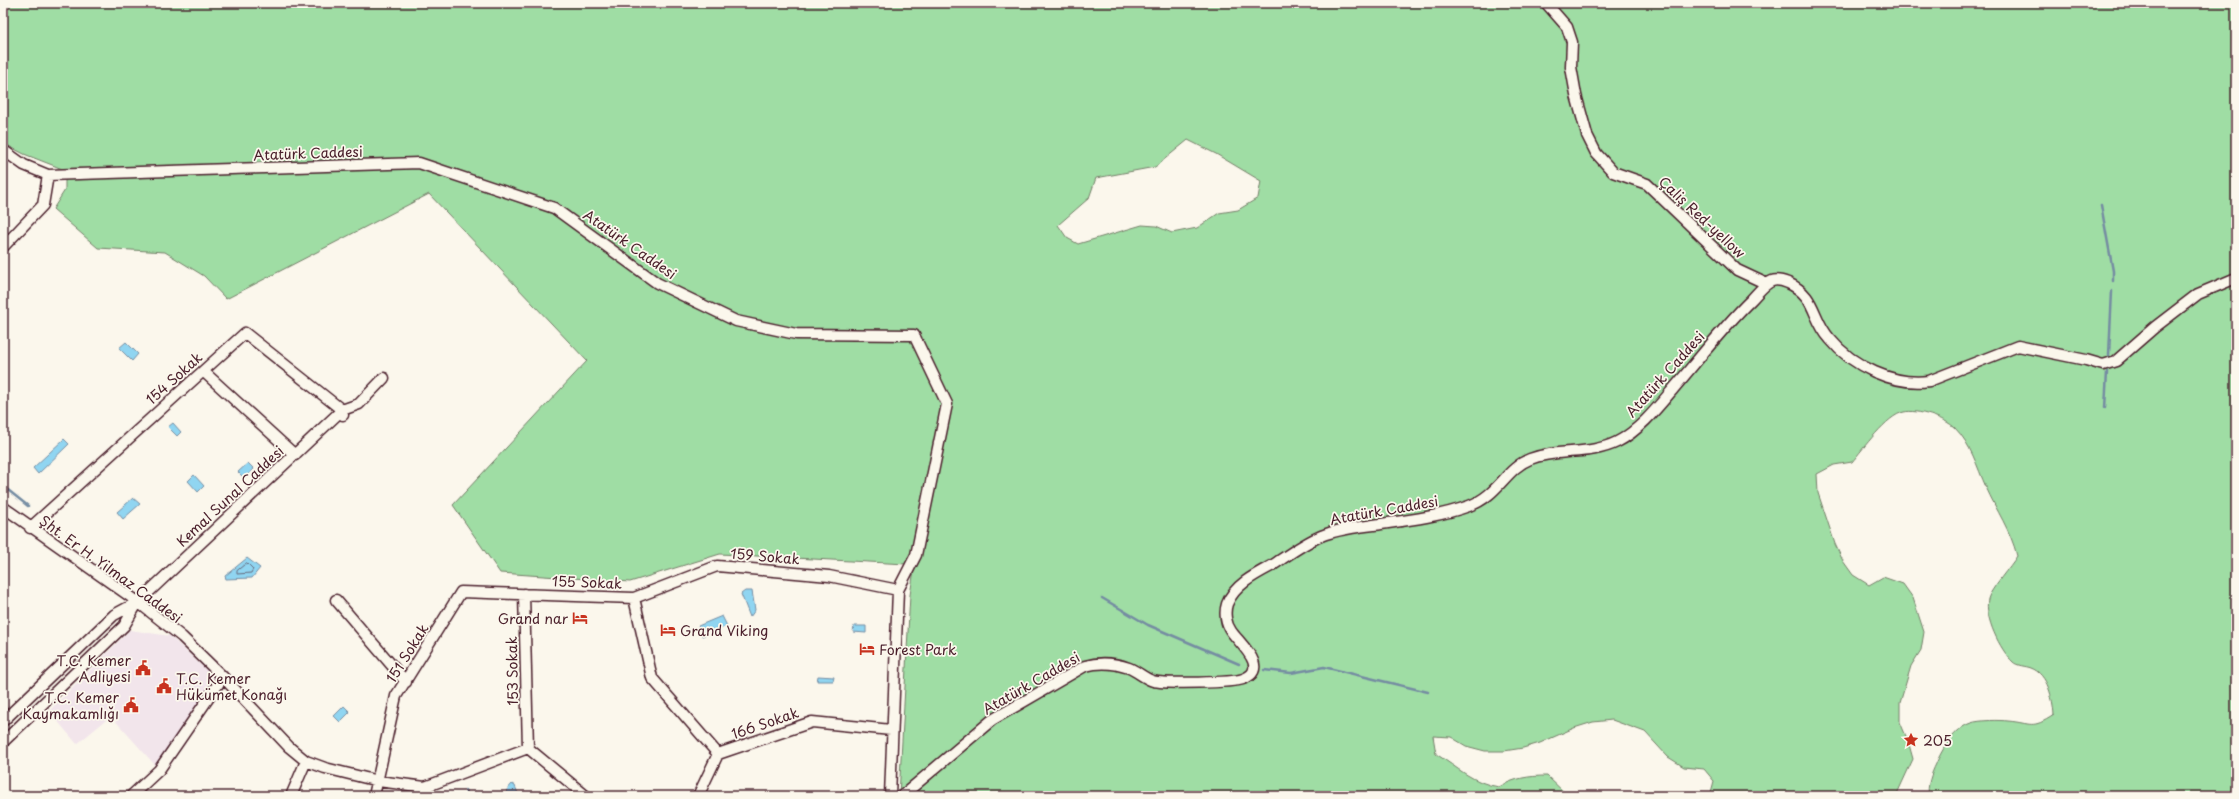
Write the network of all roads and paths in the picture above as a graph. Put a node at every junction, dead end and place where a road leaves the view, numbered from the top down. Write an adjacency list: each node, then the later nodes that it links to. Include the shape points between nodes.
1 (1546, 3): 6 (street, Çaliş Red-yellow, via 1567,27 1572,42 1571,67 1576,95 1587,135 1596,153 1613,172 1647,184 1737,270)
2 (3, 150): 3 (street, via 24,165)
3 (48, 175): 4 (street, via 43,205); 13 (street, Atatürk Caddesi, via 419,163 554,208 657,283 736,321 796,334 914,335 947,404 916,556)
4 (3, 247)
5 (2236, 278): 6 (street, via 2198,294 2116,361 2110,363 2103,365 2018,346 1918,383 1880,374 1843,354 1828,338 1816,318 1809,298 1797,287 1781,280 1770,281)
6 (1767, 284): 35 (street, Atatürk Caddesi, via 1739,311 1661,404 1618,442 1593,451 1541,455 1528,460 1517,467 1486,499 1441,515 1352,527 1320,537 1249,579 1232,596 1225,612 1229,630 1254,662 1253,670 1246,678 1226,682 1154,682 1128,668 1097,663 1085,666 992,720)
7 (203, 370): 9 (street, 154 Sokak, via 245,333); 10 (street); 12 (street, 154 Sokak)
8 (384, 378): 9 (street, via 360,404)
9 (343, 413): 10 (street, Kemal Sunal Caddesi)
10 (295, 455): 17 (street, Kemal Sunal Caddesi)
11 (3, 507): 12 (street, Şht. Er H. Yilmaz Caddesi)
12 (30, 528): 17 (street, Şht. Er H. Yilmaz Caddesi)
13 (898, 590): 15 (street, 159 Sokak, via 829,576 717,566); 23 (street, Atatürk Caddesi)
14 (524, 594): 15 (street, 155 Sokak); 21 (street, 151 Sokak, via 461,592); 25 (street, 153 Sokak)
15 (634, 598): 26 (street, 155 Sokak, via 652,678)
16 (336, 600): 21 (street)
17 (138, 602): 18 (street, Kemal Sunal Caddesi, via 114,615); 19 (street, Kemal Sunal Caddesi, via 124,626); 20 (street, Şht. Er H. Yilmaz Caddesi, via 182,637)
18 (79, 648): 19 (street); 22 (street, Kemal Sunal Caddesi)
19 (89, 659): 24 (street, Kemal Sunal Caddesi)
20 (223, 677): 27 (street, Şht. Er H. Yilmaz Caddesi, via 289,747); 29 (street, via 159,770)
21 (406, 682): 28 (street, 151 Sokak, via 396,696)
22 (3, 721)
23 (891, 730): 26 (street, 166 Sokak, via 812,722); 34 (street, Atatürk Caddesi)
24 (3, 742)
25 (528, 748): 28 (street, Şht. Er H. Yilmaz Caddesi, via 425,787); 32 (street)
26 (718, 754): 33 (street, 166 Sokak)
27 (306, 761): 28 (street, Şht. Er H. Yilmaz Caddesi); 30 (street)
28 (378, 780): 31 (street, 151 Sokak)
29 (131, 796)
30 (291, 796)
31 (374, 796)
32 (586, 796)
33 (698, 796)
34 (890, 796)
35 (902, 796)

